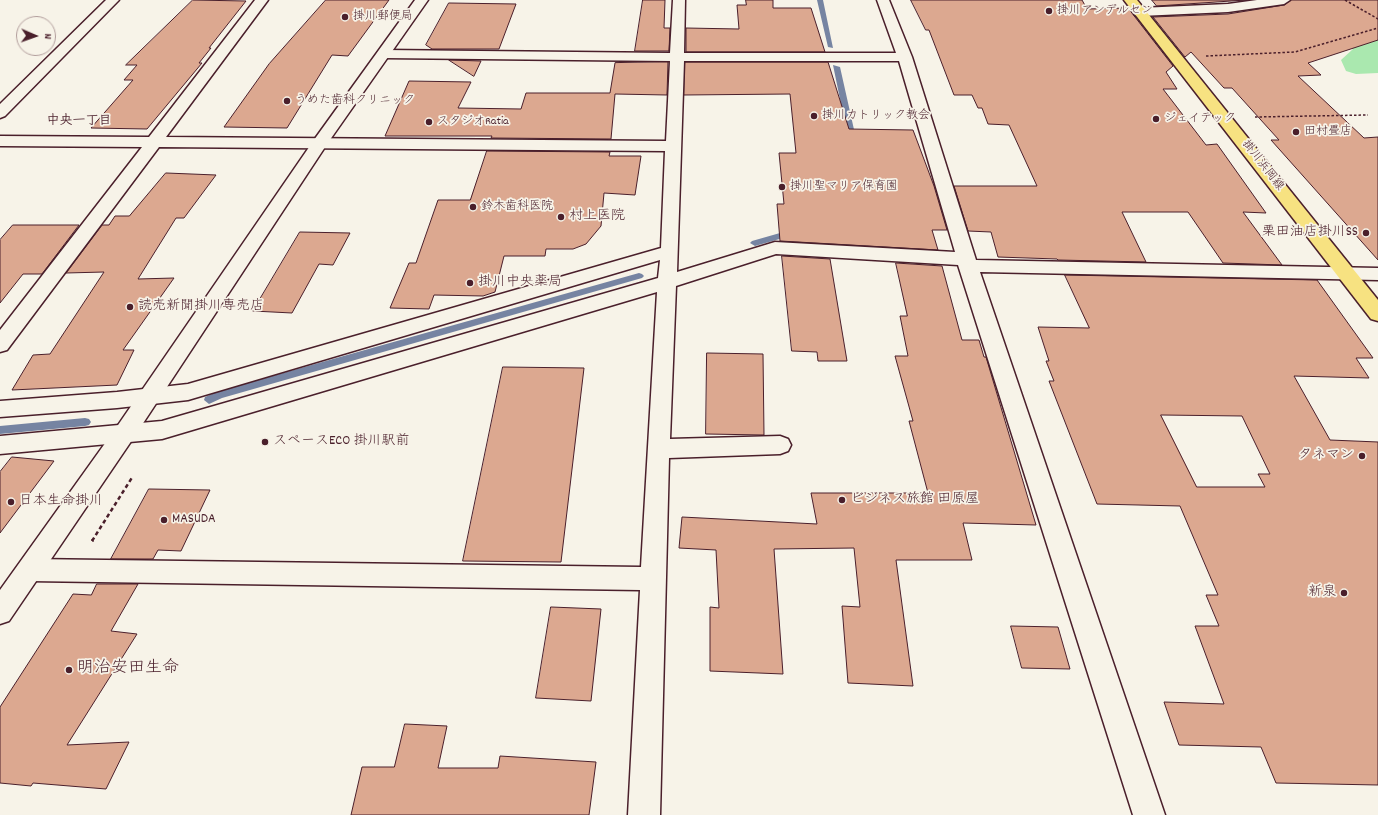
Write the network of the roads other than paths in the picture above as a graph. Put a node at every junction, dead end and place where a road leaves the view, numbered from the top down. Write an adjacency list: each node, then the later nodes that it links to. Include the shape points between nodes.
1 (113, 0): 11 (street)
2 (262, 0): 13 (street)
3 (422, 0): 8 (street)
4 (679, 0): 9 (street)
5 (884, 0): 10 (street)
6 (1284, 0): 7 (street, via 1228,8)
7 (1135, 6): 18 (main road, 掛川浜岡線)
8 (384, 54): 9 (street); 14 (street)
9 (676, 57): 10 (street); 15 (street)
10 (905, 57): 17 (street)
11 (0, 113)
12 (0, 141): 13 (street)
13 (154, 141): 14 (street); 22 (street)
14 (320, 143): 15 (street); 23 (street)
15 (673, 146): 16 (street)
16 (670, 251): 20 (street); 23 (street, via 188,392)
17 (967, 263): 18 (street); 20 (street, via 775,248); 33 (street)
18 (1347, 274): 19 (street); 21 (main road, 掛川浜岡線)
19 (1378, 274)
20 (667, 282): 25 (street, via 162,430); 28 (street)
21 (1378, 314)
22 (0, 345)
23 (149, 396): 24 (street); 25 (street)
24 (0, 409)
25 (124, 434): 26 (street); 29 (street)
26 (0, 445)
27 (780, 446): 28 (street)
28 (658, 449): 30 (street)
29 (30, 570): 30 (street); 31 (street)
30 (652, 579): 32 (street)
31 (0, 612)
32 (644, 815)
33 (1149, 815)

